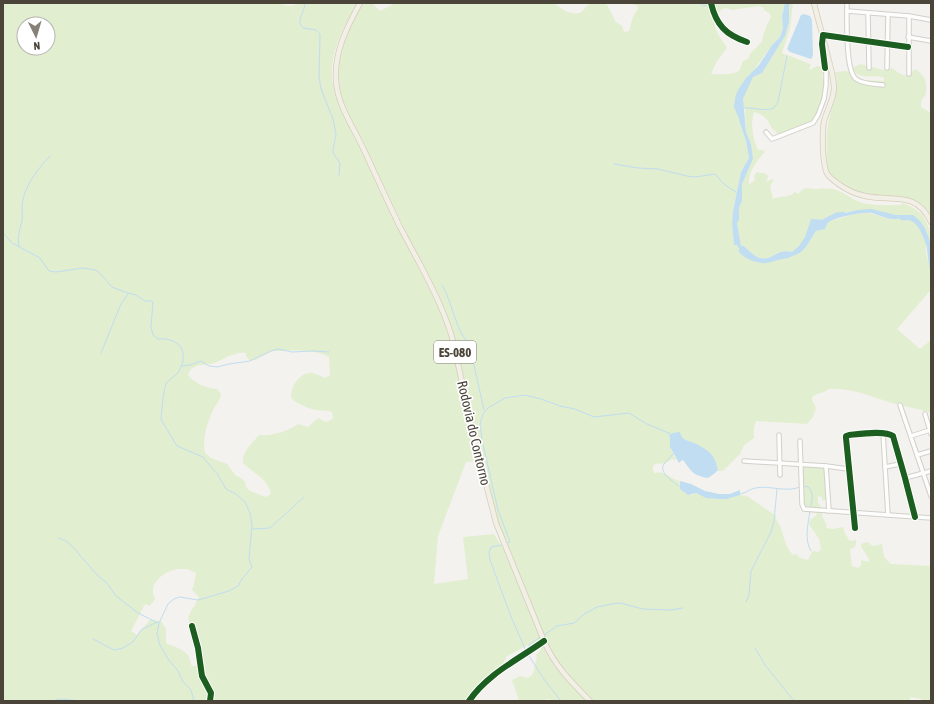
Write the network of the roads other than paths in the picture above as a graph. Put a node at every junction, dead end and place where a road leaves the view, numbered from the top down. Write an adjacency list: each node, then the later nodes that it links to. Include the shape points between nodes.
1 (360, 3): 54 (main road, Rodovia do Contorno / ES-080, via 338,53 337,88 343,108 448,324 496,523)
2 (712, 3): 14 (street, via 714,15 724,30 735,38)
3 (814, 3): 10 (main road)
4 (847, 3): 5 (street)
5 (847, 11): 6 (street); 12 (street)
6 (868, 13): 7 (street); 15 (street)
7 (888, 15): 8 (street); 16 (street)
8 (909, 16): 9 (street); 11 (street)
9 (931, 20)
10 (823, 35): 12 (street); 18 (main road); 19 (street)
11 (908, 37): 13 (street); 17 (street)
12 (848, 39): 15 (street); 23 (street, via 850,70 853,76 860,81)
13 (931, 40)
14 (747, 42)
15 (868, 42): 16 (street); 20 (street)
16 (888, 45): 17 (street); 21 (street)
17 (908, 47): 22 (street)
18 (831, 67): 19 (street); 25 (main road, via 834,89 824,121 826,172 856,194 909,200 923,209)
19 (825, 68): 24 (street, via 824,99 813,124 772,139)
20 (868, 68)
21 (887, 68)
22 (908, 74)
23 (883, 85)
24 (766, 132)
25 (931, 222)
26 (900, 405): 31 (street)
27 (925, 414): 28 (street)
28 (930, 432): 31 (street)
29 (883, 434): 38 (street, via 893,436); 40 (street); 41 (street, via 846,436)
30 (779, 435): 36 (street)
31 (911, 436): 34 (street)
32 (800, 441): 37 (street)
33 (931, 451): 34 (street)
34 (917, 455): 43 (street)
35 (744, 461): 36 (street)
36 (780, 463): 37 (street); 44 (street)
37 (801, 464): 39 (street); 47 (street, via 803,507 808,510)
38 (900, 464): 40 (street); 45 (street)
39 (826, 466): 41 (street); 47 (street)
40 (885, 466): 49 (street)
41 (848, 468): 48 (street)
42 (931, 471): 43 (street)
43 (923, 473): 45 (street); 46 (street)
44 (780, 475)
45 (905, 478): 50 (street)
46 (931, 494)
47 (829, 511): 48 (street)
48 (852, 513): 49 (street); 52 (street)
49 (888, 515): 50 (street)
50 (915, 517): 51 (street)
51 (931, 518)
52 (854, 528)
53 (192, 626): 55 (street, via 202,676 211,694)
54 (544, 641): 56 (street, via 485,683); 57 (main road, Rodovia do Contorno / ES-080, via 562,672)
55 (210, 701)
56 (469, 701)
57 (590, 701)

